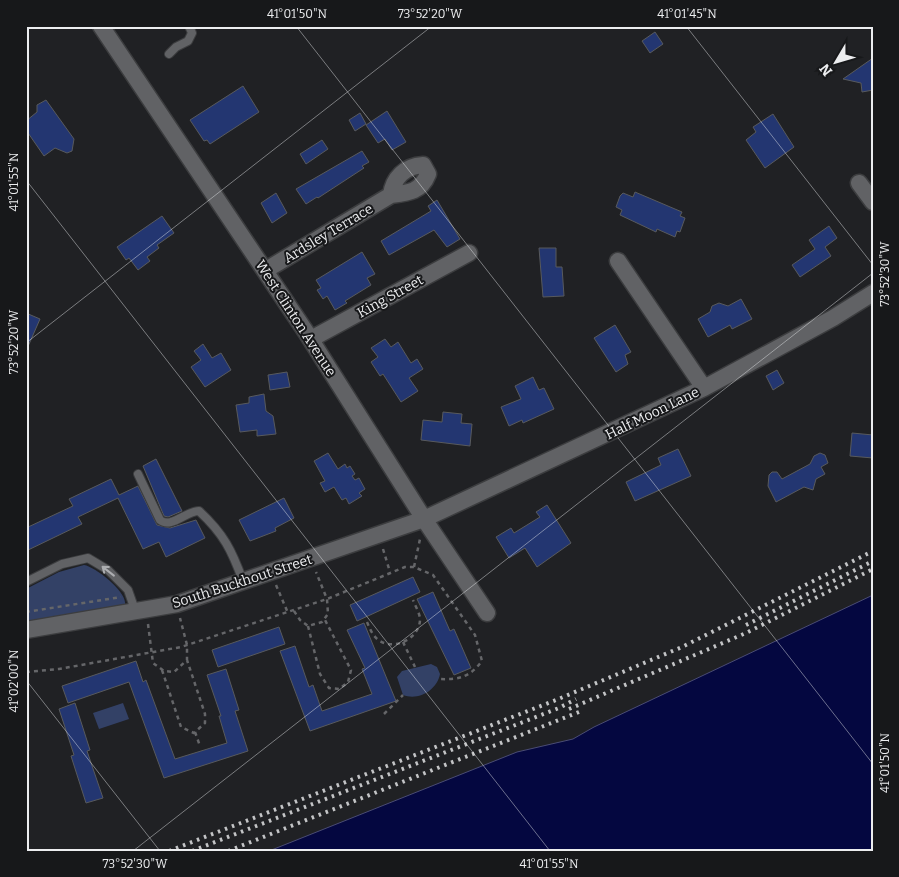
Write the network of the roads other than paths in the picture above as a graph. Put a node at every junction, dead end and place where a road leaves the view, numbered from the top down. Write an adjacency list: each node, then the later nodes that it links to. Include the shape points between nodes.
1 (102, 26): 9 (street, West Clinton Avenue)
2 (189, 26): 3 (lane, via 192,33 188,41)
3 (169, 54)
4 (860, 183): 6 (street)
5 (391, 195): 9 (street, Ardsley Terrace)
6 (873, 202)
7 (469, 253): 11 (street, King Street)
8 (618, 261): 12 (street)
9 (266, 270): 11 (street, West Clinton Avenue)
10 (873, 293): 12 (street, Half Moon Lane, via 834,318)
11 (310, 339): 14 (street, West Clinton Avenue)
12 (704, 388): 14 (street, Half Moon Lane)
13 (138, 474): 15 (lane, via 160,520 169,523 191,511 199,511 206,517 230,545)
14 (424, 519): 15 (street, South Buckhout Street); 18 (street, West Clinton Avenue)
15 (244, 581): 17 (street, South Buckhout Street, via 177,604)
16 (26, 582): 17 (lane, one-way to 16, via 128,590 108,570 88,558 62,564)
17 (132, 603): 19 (street, South Buckhout Street)
18 (487, 613)
19 (26, 630)

